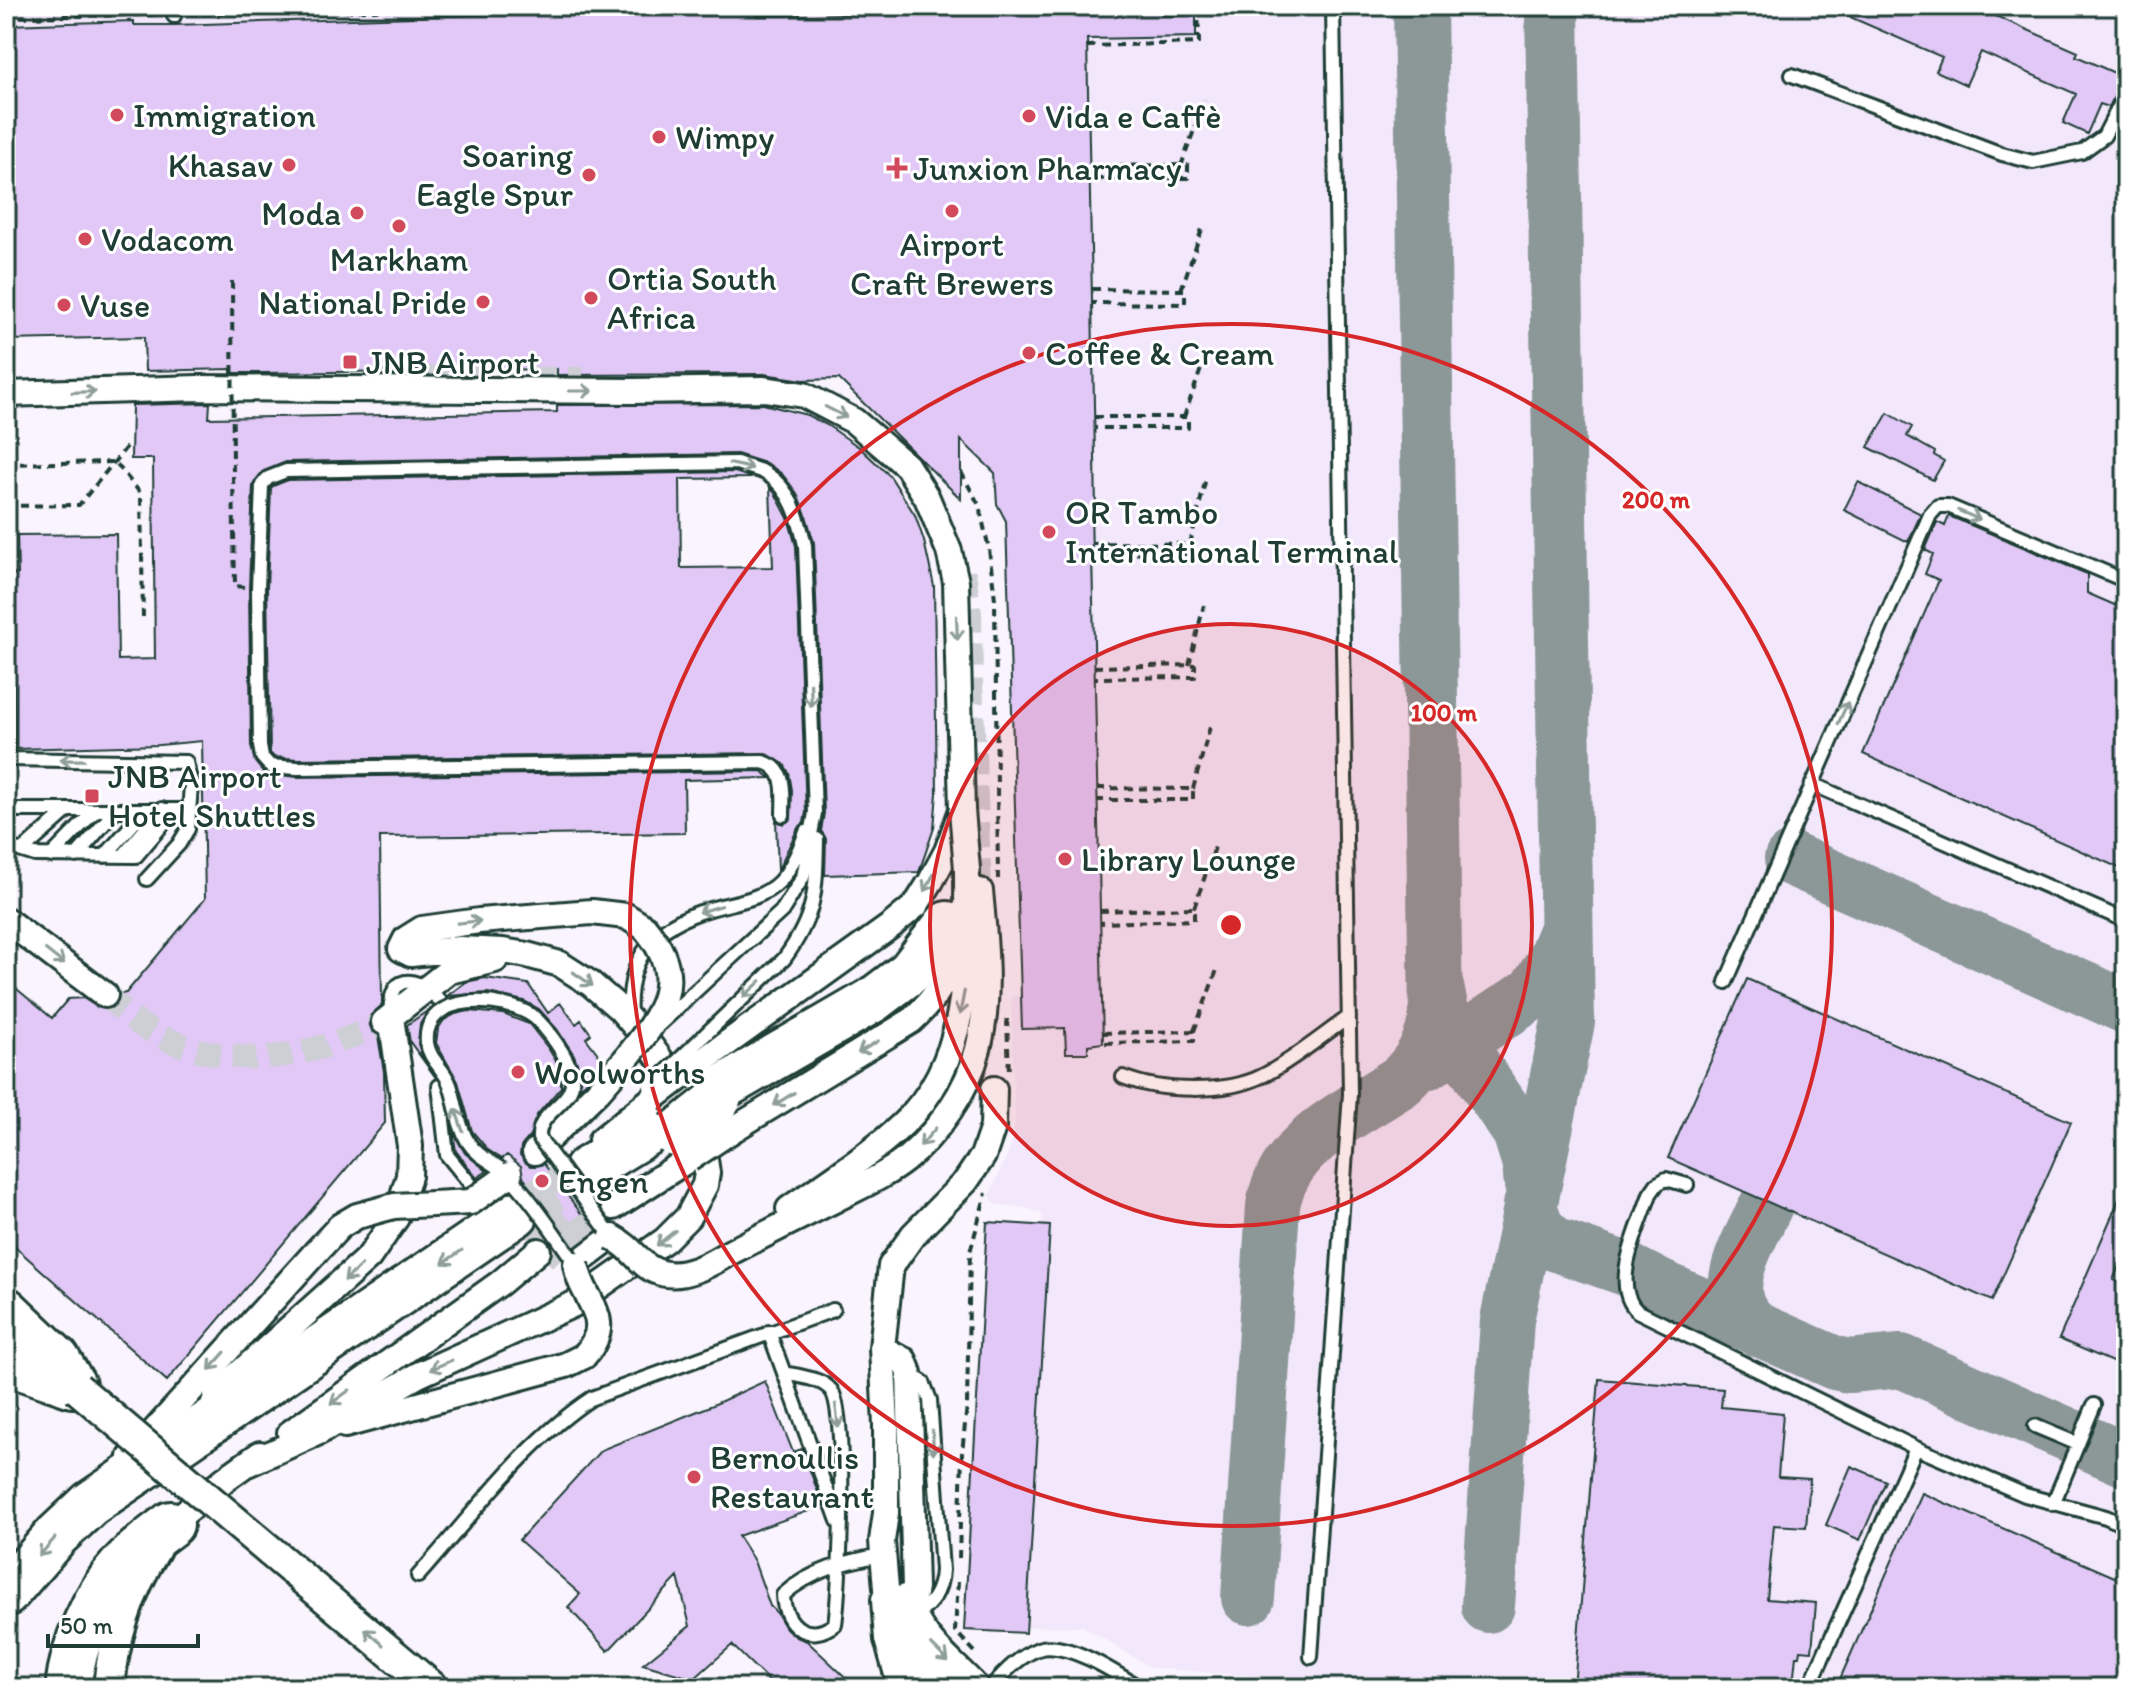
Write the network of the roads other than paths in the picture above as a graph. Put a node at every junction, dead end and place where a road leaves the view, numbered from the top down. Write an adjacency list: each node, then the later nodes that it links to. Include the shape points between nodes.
1 (1333, 6): 33 (lane)
2 (1792, 75): 3 (lane, via 2033,162 2082,152 2104,136)
3 (2126, 93)
4 (6, 394): 16 (street, one-way to 16, via 198,388 764,389 804,395 854,421 907,466 949,551 956,582)
5 (2126, 581): 7 (lane, one-way to 5, via 1938,506)
6 (6, 759): 15 (lane, one-way to 6, via 186,762)
7 (1812, 784): 28 (lane); 31 (lane)
8 (814, 798): 17 (lane); 18 (lane, one-way to 8, via 779,772 762,762 270,766 260,746 260,490 268,478 286,471 737,463 767,474 785,491 805,545); 34 (lane, one-way to 34, via 801,846 781,880 754,897 674,922 646,947 629,985)
9 (6, 810): 10 (lane)
10 (68, 810): 11 (lane); 20 (lane)
11 (96, 810): 12 (lane); 21 (lane)
12 (116, 810): 13 (lane); 22 (lane)
13 (145, 810): 14 (lane); 23 (lane)
14 (168, 810): 15 (lane); 23 (lane, via 136,856)
15 (191, 810): 25 (lane, via 179,844)
16 (962, 810): 24 (street, bridge); 38 (street, one-way to 38, via 947,851 916,905 785,1002)
17 (815, 813): 35 (lane, bridge, via 803,877 782,911); 38 (lane, one-way to 38, via 812,909)
18 (783, 815)
19 (6, 846): 20 (lane)
20 (22, 851): 21 (lane)
21 (51, 856): 22 (lane)
22 (76, 856): 23 (lane)
23 (105, 856)
24 (967, 869): 38 (street, one-way to 38, via 952,967 932,1002 911,1021 834,1068); 46 (street, one-way to 46, via 965,986 947,1063 938,1078 906,1122 885,1140)
25 (147, 879)
26 (980, 891): 46 (street, one-way to 46, via 986,985 981,1037 957,1098 932,1134 903,1161 859,1187)
27 (6, 920): 32 (street, one-way to 32)
28 (2126, 921)
29 (947, 924): 38 (highway, via 892,986 758,1069)
30 (550, 961): 34 (street, one-way to 34, via 591,984); 35 (street, one-way to 35, bridge, via 503,951 411,954 396,949 434,925 592,912 626,916 645,928 666,962 667,991 657,1018); 56 (street, one-way to 56, via 469,964 444,975 434,995 388,1020 410,1146 409,1176 396,1218 369,1257 216,1397)
31 (1726, 982)
32 (105, 995)
33 (1349, 1017): 36 (lane, via 1263,1076 1237,1085 1145,1086); 73 (lane, via 1349,1115)
34 (630, 1022): 58 (street, one-way to 58, via 677,1082 698,1123 707,1173 688,1217 665,1240 574,1304 418,1375)
35 (625, 1060): 40 (street)
36 (1123, 1077)
37 (439, 1086): 43 (lane, via 450,1159)
38 (709, 1089): 41 (highway, bridge)
39 (994, 1089): 51 (street, via 993,1127 983,1156 891,1266)
40 (539, 1148): 43 (lane, one-way to 40, bridge, via 458,1124 450,1085 430,1053 428,1031 447,1006 465,1001 511,1007 532,1016 549,1034 571,1068 574,1085 542,1122); 44 (lane, bridge)
41 (595, 1175)
42 (1687, 1185): 60 (lane, via 1666,1179 1653,1187 1625,1275 1633,1307)
43 (506, 1189): 47 (lane, bridge); 56 (highway, one-way to 56); 62 (street, one-way to 62, bridge, via 462,1204 394,1206 348,1220)
44 (612, 1237): 46 (street, bridge, via 663,1274 693,1271); 47 (street)
45 (541, 1251): 61 (street, one-way to 61)
46 (727, 1254)
47 (576, 1264): 58 (street, bridge, via 599,1322 595,1342 584,1356)
48 (6, 1310): 54 (highway, via 57,1359)
49 (833, 1310): 50 (lane)
50 (769, 1332): 53 (lane); 70 (lane, via 620,1386 568,1414)
51 (882, 1348): 64 (street); 72 (street, one-way to 72, via 904,1360 909,1373 915,1587)
52 (6, 1362): 54 (highway)
53 (784, 1373): 67 (lane); 67 (lane, one-way to 67, via 825,1385 835,1396)
54 (75, 1386): 76 (street, one-way to 54, bridge)
55 (2094, 1405): 59 (lane)
56 (206, 1424): 62 (highway)
57 (2035, 1426): 59 (lane)
58 (319, 1432): 61 (street)
59 (2078, 1444): 63 (lane)
60 (1916, 1448): 63 (lane); 82 (lane)
61 (247, 1464): 65 (street)
62 (90, 1504): 71 (highway, one-way to 71)
63 (2053, 1504): 66 (lane)
64 (886, 1513): 68 (street); 72 (street)
65 (171, 1524): 74 (highway, via 122,1565 108,1584 86,1623); 75 (street, via 125,1609 111,1657)
66 (2126, 1526)
67 (842, 1532): 69 (lane)
68 (882, 1555): 69 (lane); 72 (street)
69 (839, 1564): 69 (lane, via 835,1624 815,1634 802,1631 783,1605 783,1595)
70 (418, 1576)
71 (6, 1594)
72 (904, 1610): 77 (street, via 890,1639); 78 (street, via 908,1646); 79 (street, one-way to 79)
73 (1311, 1657)
74 (68, 1688)
75 (109, 1688)
76 (433, 1688)
77 (904, 1688)
78 (946, 1688)
79 (977, 1688)
80 (990, 1688): 81 (lane, via 1011,1665 1040,1648 1063,1649)
81 (1140, 1688)
82 (1809, 1688)

